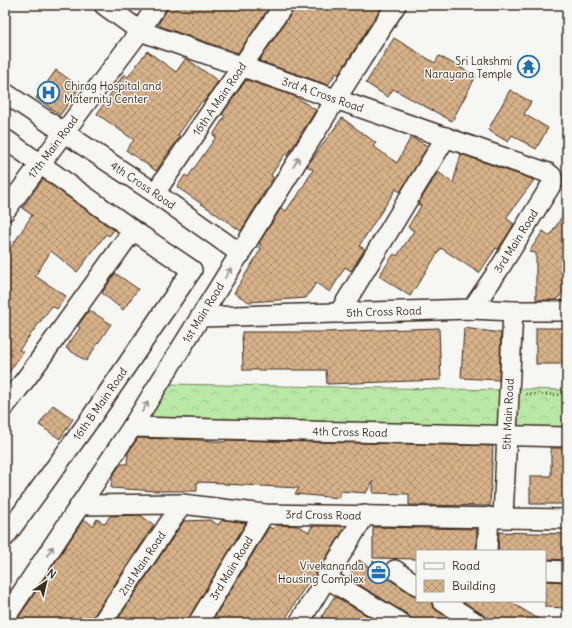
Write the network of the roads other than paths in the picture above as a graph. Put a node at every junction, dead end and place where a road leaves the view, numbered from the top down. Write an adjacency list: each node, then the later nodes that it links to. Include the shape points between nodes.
1 (104, 5): 5 (street, 3rd A Cross Road)
2 (158, 5): 5 (street, 17th Main Road)
3 (284, 5): 6 (street, 16th A Main Road)
4 (396, 5): 8 (street, 1st Main Road)
5 (140, 31): 6 (street, 3rd A Cross Road); 9 (street, 17th Main Road)
6 (243, 66): 8 (street, 3rd A Cross Road); 14 (street, 16th A Main Road)
7 (5, 93): 9 (street, 4th Cross Road)
8 (336, 98): 10 (street, 3rd A Cross Road); 17 (street, 1st Main Road, one-way to 8)
9 (64, 131): 12 (street, 17th Main Road); 14 (street, 4th Cross Road)
10 (446, 137): 13 (street, 3rd A Cross Road); 21 (street)
11 (5, 139): 12 (street)
12 (40, 164): 15 (street, 17th Main Road); 16 (street)
13 (548, 173): 18 (street, 3rd Main Road, via 552,176 553,182)
14 (156, 193): 17 (street, 4th Cross Road)
15 (5, 211)
16 (133, 230): 23 (street); 33 (street, 16th B Main Road, via 192,270 86,425)
17 (241, 254): 22 (street, 1st Main Road, one-way to 17)
18 (472, 309): 19 (street, 5th Cross Road); 21 (street, 5th Cross Road)
19 (513, 311): 20 (street, 5th Cross Road); 25 (street, 5th Main Road)
20 (567, 311)
21 (339, 313): 22 (street, 5th Cross Road)
22 (201, 317): 24 (street, 1st Main Road, one-way to 22)
23 (5, 406)
24 (132, 427): 25 (street, 4th Cross Road); 28 (street, 1st Main Road)
25 (507, 436): 26 (street, 4th Cross Road); 31 (street, 5th Main Road)
26 (567, 437)
27 (182, 504): 28 (street, 3rd Cross Road); 29 (street, 3rd Cross Road); 43 (street, 2nd Main Road)
28 (80, 505): 41 (street, 1st Main Road, one-way to 28)
29 (264, 514): 30 (street, 3rd Cross Road); 44 (street, 3rd Main Road)
30 (365, 516): 31 (street, 3rd Cross Road); 38 (street)
31 (496, 517): 32 (street, 3rd Cross Road); 34 (street, 5th Main Road)
32 (567, 519)
33 (5, 537)
34 (488, 550)
35 (395, 570): 39 (street)
36 (546, 570): 37 (street)
37 (567, 571)
38 (326, 578): 42 (street); 45 (street)
39 (416, 584)
40 (444, 602): 46 (street)
41 (5, 618)
42 (395, 622)
43 (102, 623)
44 (198, 623)
45 (299, 623)
46 (476, 623)

